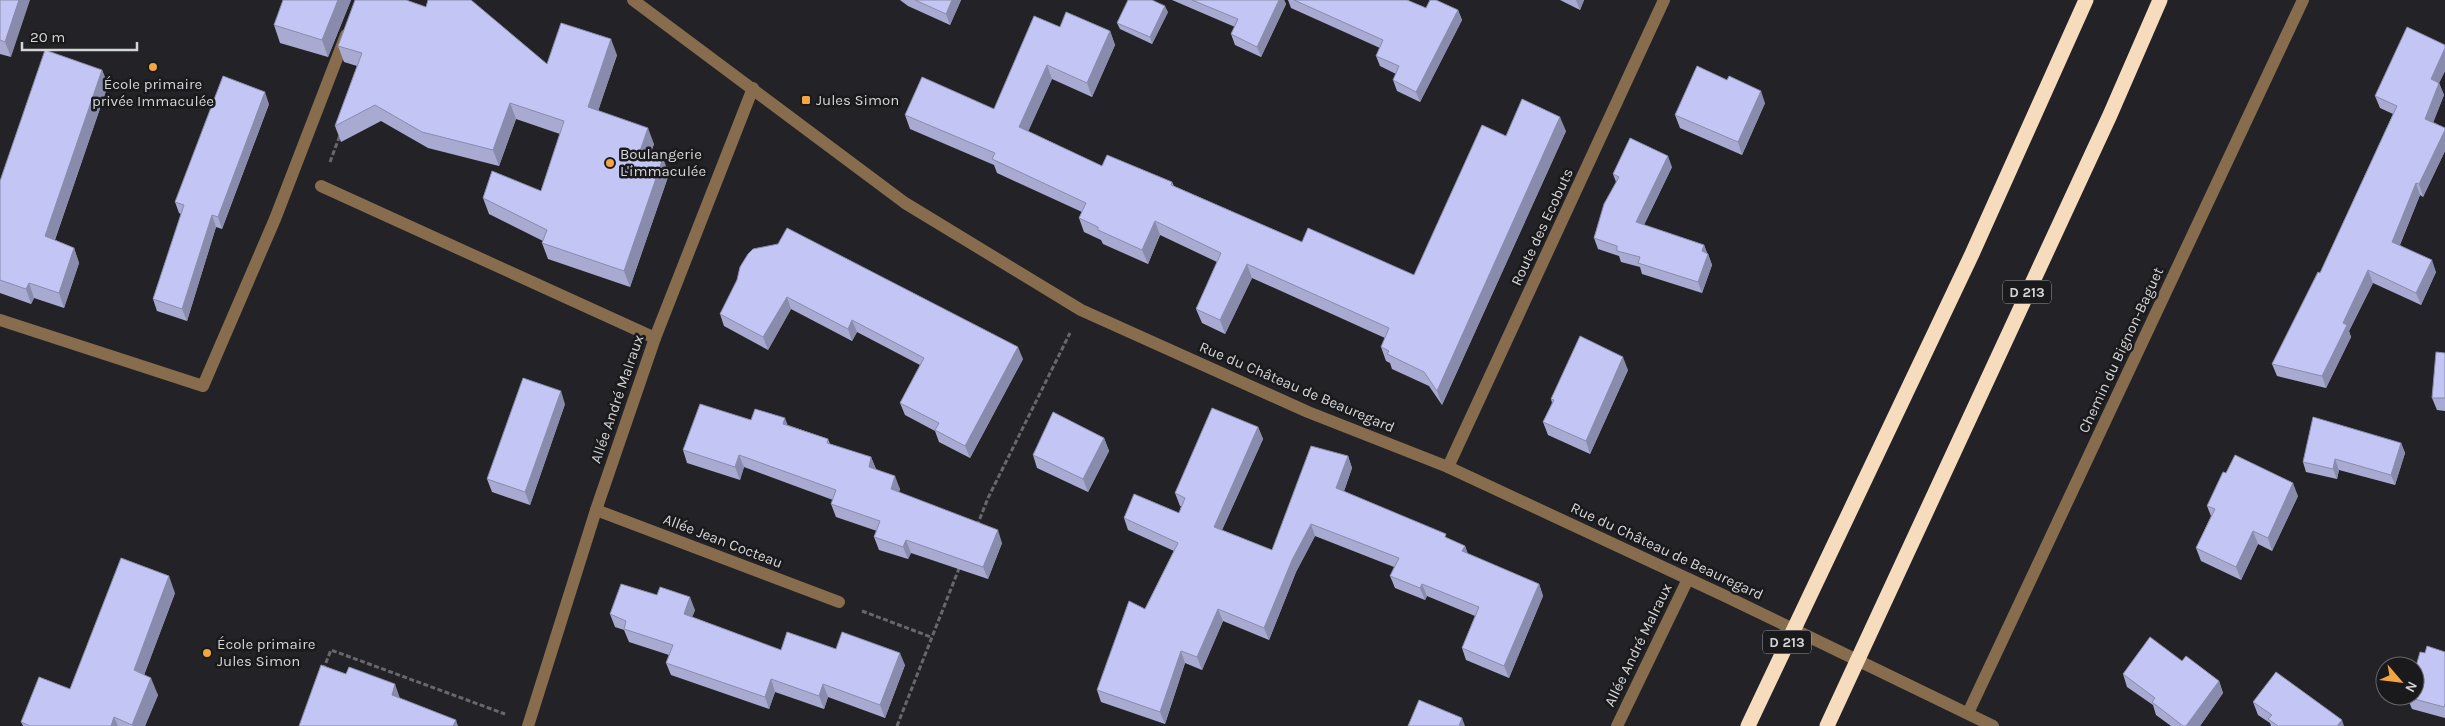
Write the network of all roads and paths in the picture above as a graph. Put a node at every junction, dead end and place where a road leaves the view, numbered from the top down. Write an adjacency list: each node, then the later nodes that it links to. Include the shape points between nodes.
1 (633, 0): 7 (street, Rue du Château de Beauregard)
2 (1664, 0): 13 (street, Route des Ecobuts)
3 (2086, 0): 22 (highway, D 213, via 1972,254)
4 (2160, 0): 26 (highway, D 213)
5 (2303, 0): 21 (street, Chemin du Bignon-Baguet)
6 (352, 18): 11 (street, via 274,219 203,386)
7 (754, 88): 10 (street, Rue du Château de Beauregard, via 905,204); 12 (street, Allée André Malraux)
8 (342, 130): 9 (path)
9 (321, 186): 12 (street)
10 (1081, 310): 13 (street, Rue du Château de Beauregard, via 1308,412); 15 (path)
11 (0, 320)
12 (655, 338): 14 (street, Allée André Malraux)
13 (1448, 466): 17 (street, Rue du Château de Beauregard)
14 (596, 510): 18 (street, Allée Jean Cocteau); 23 (street, Allée André Malraux)
15 (974, 532)
16 (963, 559): 19 (path)
17 (1688, 579): 21 (street, Rue du Château de Beauregard); 25 (street, Allée André Malraux)
18 (839, 602): 19 (path)
19 (931, 637): 24 (path)
20 (321, 676): 23 (path, via 331,650)
21 (1968, 713): 27 (street, Rue du Château de Beauregard)
22 (1749, 723)
23 (529, 724)
24 (897, 726)
25 (1617, 726)
26 (1827, 726)
27 (1993, 726)

